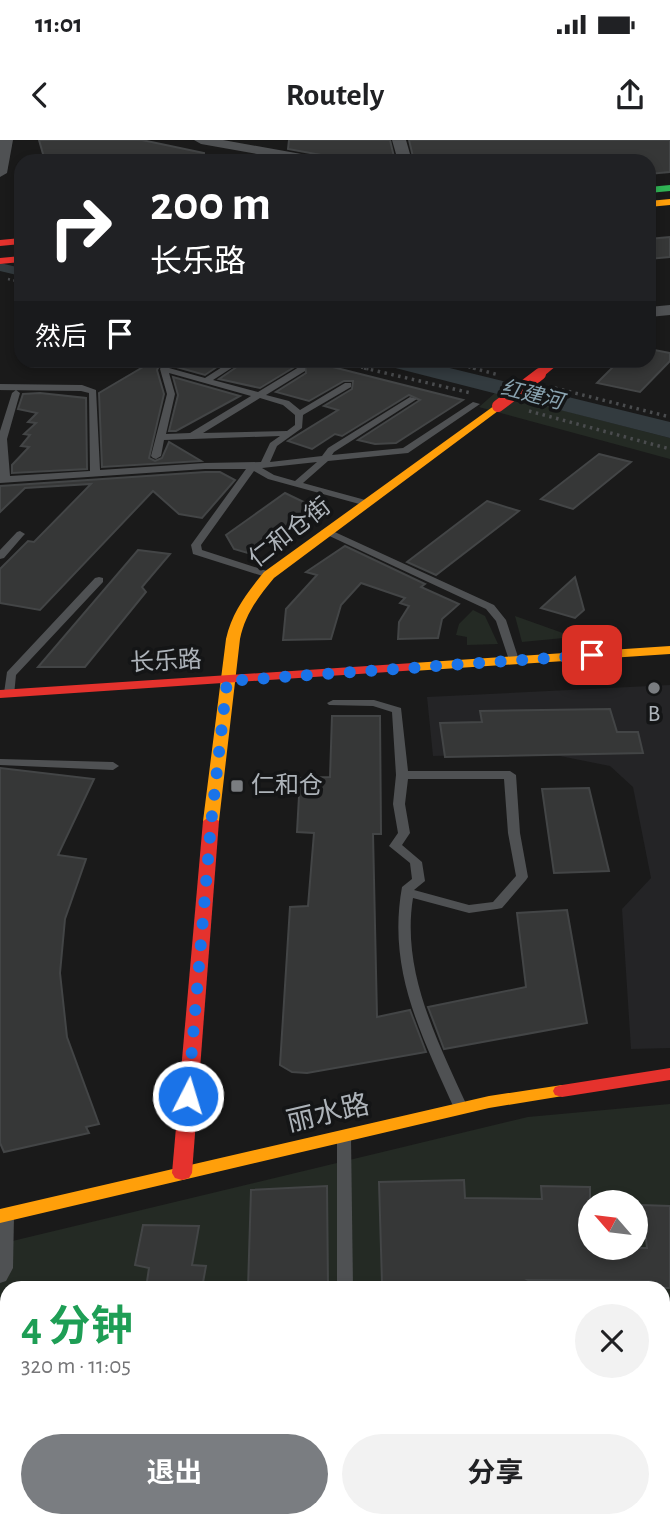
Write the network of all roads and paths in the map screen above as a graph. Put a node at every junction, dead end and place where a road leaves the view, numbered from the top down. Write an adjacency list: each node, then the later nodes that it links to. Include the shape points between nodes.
1 (6, 140): 6 (street)
2 (201, 140): 4 (street)
3 (282, 140): 4 (street)
4 (234, 146): 5 (street)
5 (269, 154)
6 (0, 173)
7 (167, 368): 22 (lane, via 171,394)
8 (174, 368): 12 (lane)
9 (227, 368): 12 (lane)
10 (548, 368): 31 (main road, 仁和仓街, bridge)
11 (302, 369): 16 (lane)
12 (205, 381): 16 (lane)
13 (348, 385): 19 (lane)
14 (0, 387): 28 (lane, via 93,392)
15 (16, 393): 23 (lane)
16 (257, 395): 19 (lane, via 286,403); 21 (lane)
17 (413, 399): 25 (lane)
18 (476, 404): 25 (lane, via 405,451)
19 (299, 414): 20 (lane, via 299,426)
20 (286, 433): 21 (lane); 26 (lane, via 273,445)
21 (192, 436): 22 (lane)
22 (160, 437): 24 (lane)
23 (1, 439): 29 (lane)
24 (156, 456)
25 (326, 457): 26 (lane); 30 (lane)
26 (264, 464): 27 (lane)
27 (253, 466): 28 (lane); 30 (lane); 35 (lane, via 196,545 198,559)
28 (94, 473): 29 (lane)
29 (3, 480)
30 (296, 484): 31 (lane)
31 (366, 503): 32 (main road, 仁和仓街)
32 (326, 531): 35 (main road, 仁和仓街); 38 (lane, via 490,607 501,620)
33 (20, 534): 34 (lane)
34 (0, 556)
35 (269, 575): 39 (main road, 仁和仓街, via 237,619)
36 (99, 580): 40 (lane, via 11,674)
37 (670, 650): 38 (main road, 长乐路)
38 (514, 660): 39 (main road, 长乐路)
39 (227, 681): 40 (main road, 长乐路); 49 (main road, 仁和仓街)
40 (5, 694)
41 (332, 704): 44 (lane, via 374,703 397,710)
42 (0, 762): 43 (lane)
43 (113, 766)
44 (402, 775): 45 (lane, via 399,804 404,833 395,846 416,862 419,881); 45 (lane, via 510,775 522,877 497,905 469,909)
45 (407, 892): 47 (lane, via 403,910 406,964 419,1008)
46 (670, 1074): 47 (main road, 丽水路)
47 (461, 1108): 48 (main road, 丽水路)
48 (344, 1138): 49 (main road, 丽水路); 52 (lane)
49 (182, 1172): 50 (main road, 丽水路)
50 (3, 1215): 51 (lane, via 5,1268)
51 (0, 1277)
52 (345, 1281)

